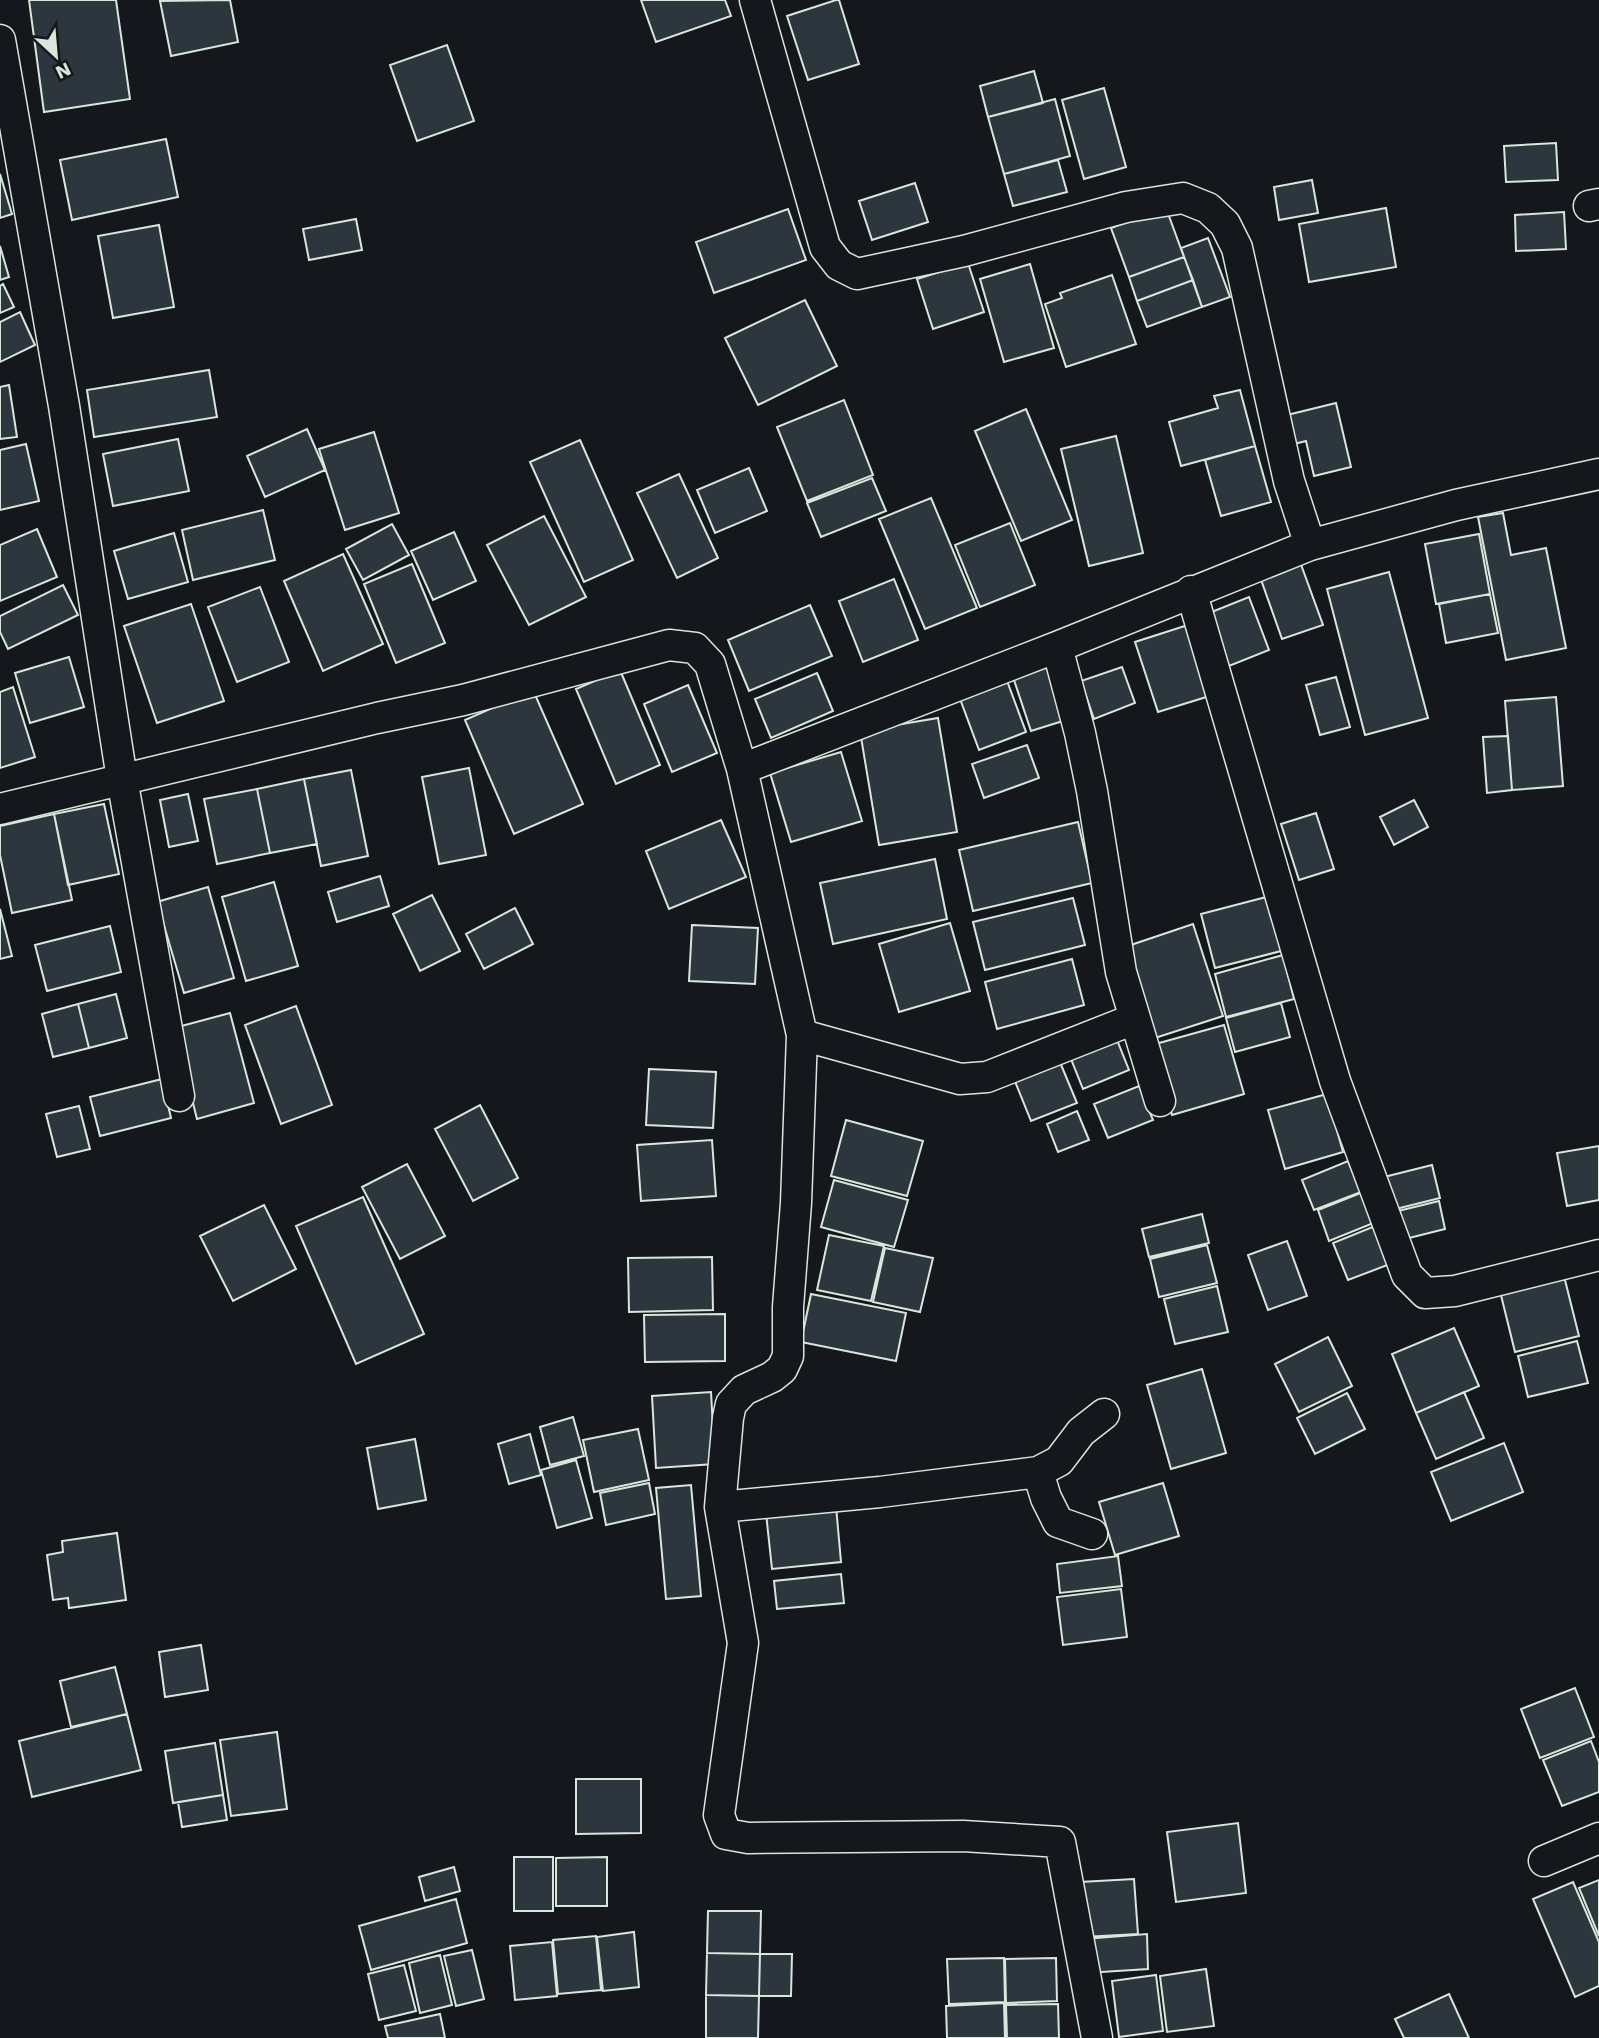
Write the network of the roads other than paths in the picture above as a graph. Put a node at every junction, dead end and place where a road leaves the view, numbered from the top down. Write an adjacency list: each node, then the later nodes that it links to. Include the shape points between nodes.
1 (755, 0): 4 (street, via 825,247 839,265 857,274 964,251 1126,207 1183,198 1208,208 1225,224 1237,248 1289,481)
2 (0, 40): 8 (street, via 64,406)
3 (1599, 474): 4 (street, via 1455,505)
4 (1310, 545): 5 (street)
5 (1191, 591): 6 (street); 14 (street, via 1335,1080 1407,1275 1425,1293 1455,1291)
6 (1057, 646): 7 (street); 10 (street, via 1092,791 1121,972)
7 (741, 769): 8 (street, via 710,664 695,648 669,645 463,700); 11 (street)
8 (122, 779): 9 (street); 12 (street)
9 (0, 809)
10 (1134, 1019): 11 (street, via 987,1077 960,1079); 13 (street)
11 (802, 1035): 17 (street, via 788,1356 772,1377 744,1390 731,1404)
12 (179, 1096)
13 (1160, 1101)
14 (1599, 1255)
15 (1104, 1414): 16 (street, via 1081,1432 1059,1461)
16 (1038, 1472): 17 (street); 18 (street, via 1058,1522)
17 (720, 1507): 21 (street, via 743,1643 719,1815 726,1834 748,1838 963,1836 1060,1842)
18 (1092, 1534)
19 (1599, 1838): 20 (street)
20 (1544, 1861)
21 (1097, 2038)

